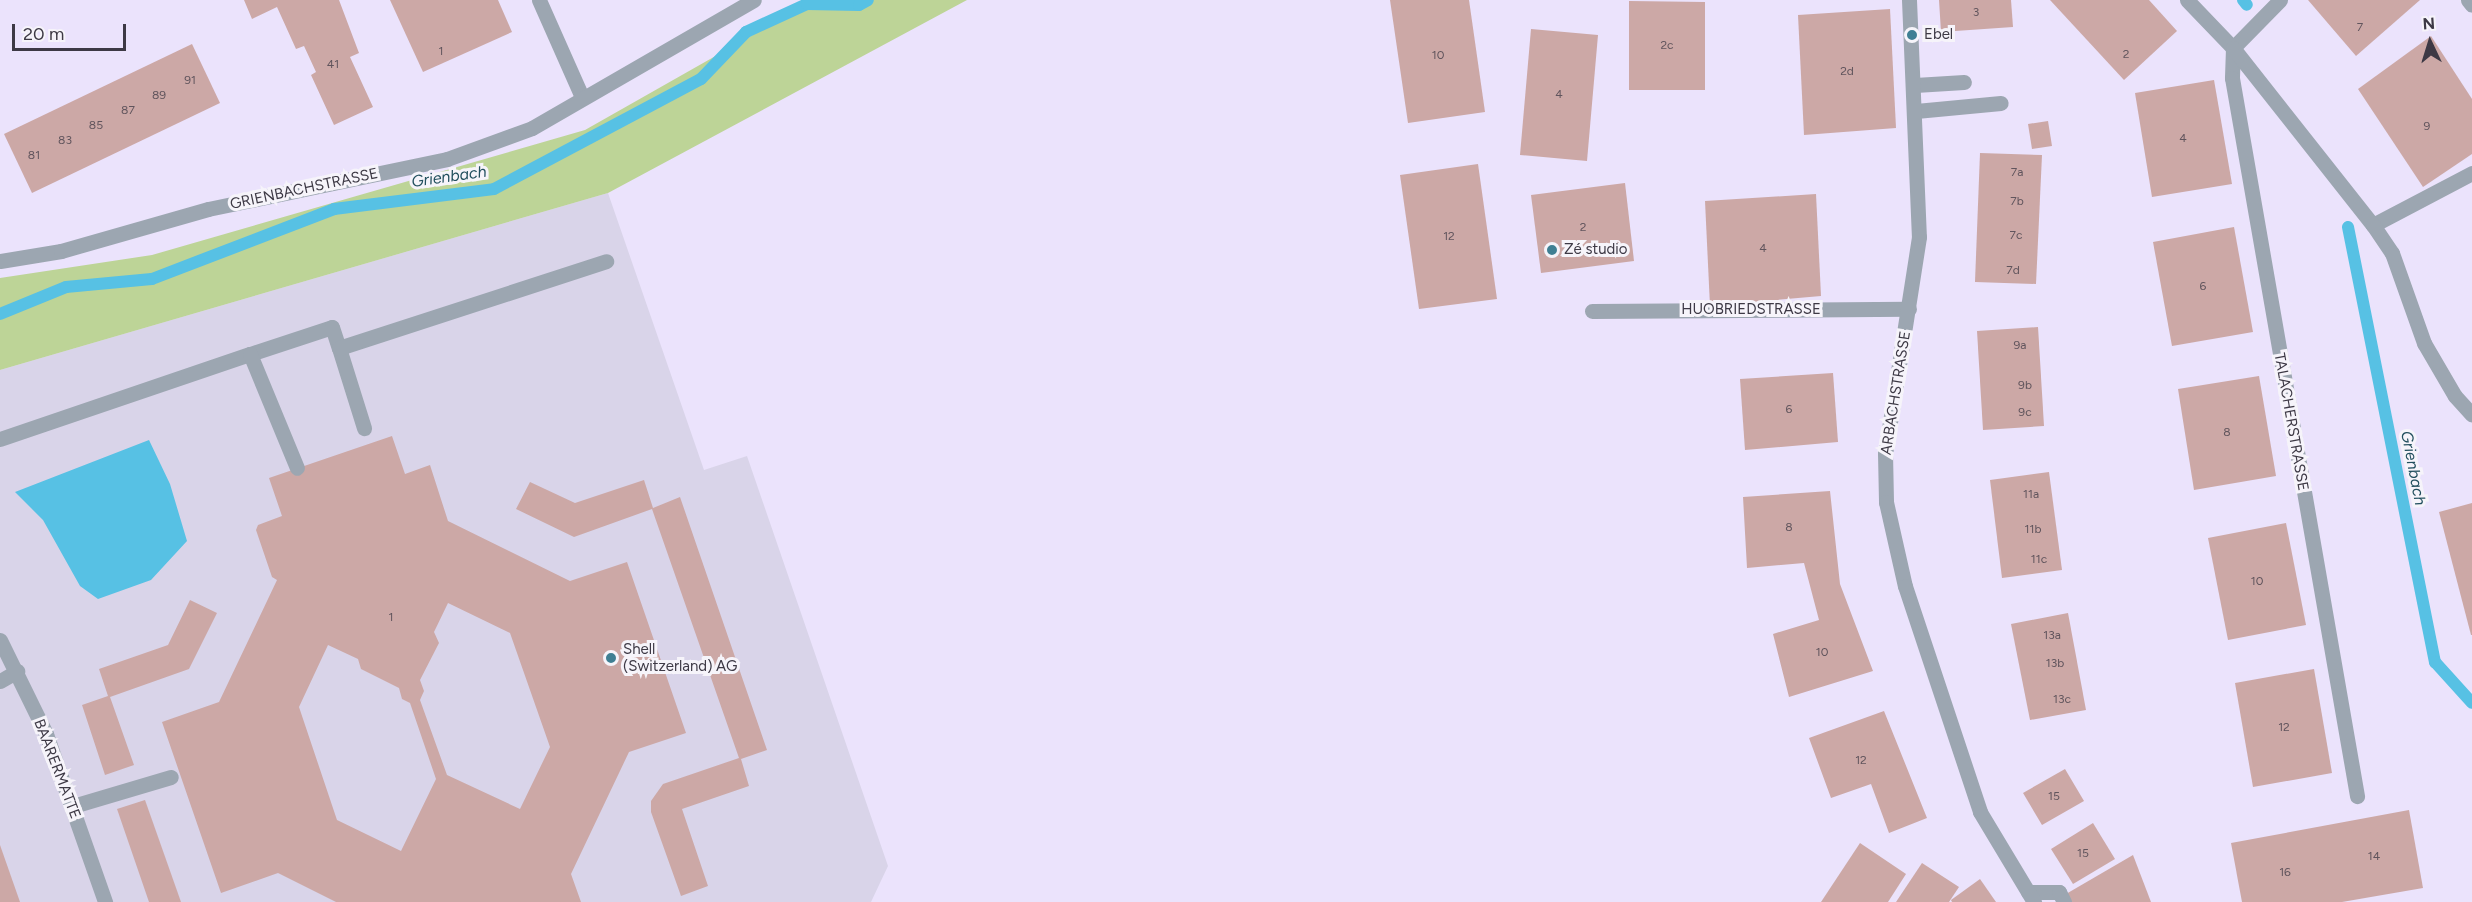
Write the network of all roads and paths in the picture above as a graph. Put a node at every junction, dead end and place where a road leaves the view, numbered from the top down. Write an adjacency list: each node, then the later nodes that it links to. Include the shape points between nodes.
1 (539, 0): 11 (street)
2 (754, 0): 11 (street, GRIENBACHSTRASSE)
3 (1909, 0): 10 (street, ARBACHSTRASSE)
4 (2187, 0): 8 (street)
5 (2469, 0): 7 (street)
6 (2277, 4): 8 (street)
7 (2472, 5)
8 (2233, 48): 15 (street); 30 (street, TALACHERSTRASSE, via 2232,78)
9 (1964, 82): 10 (street)
10 (1916, 85): 13 (street, ARBACHSTRASSE)
11 (582, 97): 16 (street, GRIENBACHSTRASSE, via 532,128 447,159 208,209 61,251)
12 (2001, 103): 13 (street)
13 (1916, 111): 18 (street, ARBACHSTRASSE, via 1919,237)
14 (2472, 173): 15 (street)
15 (2373, 225): 22 (street, via 2392,253 2424,343 2455,396)
16 (0, 261)
17 (606, 261): 20 (street)
18 (1909, 309): 19 (street, HUOBRIEDSTRASSE); 32 (street, ARBACHSTRASSE, via 1885,453 1886,502 1905,586 1980,812)
19 (1592, 310)
20 (339, 348): 21 (street, via 332,327); 23 (street)
21 (250, 354): 24 (street); 25 (street)
22 (2472, 415)
23 (364, 428)
24 (0, 439)
25 (297, 468)
26 (0, 640): 27 (street, BAARERMATTE)
27 (17, 671): 28 (street); 31 (street, BAARERMATTE)
28 (0, 681)
29 (171, 777): 31 (street)
30 (2357, 796)
31 (73, 806): 33 (street, BAARERMATTE)
32 (2031, 897): 34 (street, via 2059,892)
33 (105, 902)
34 (2064, 902)

